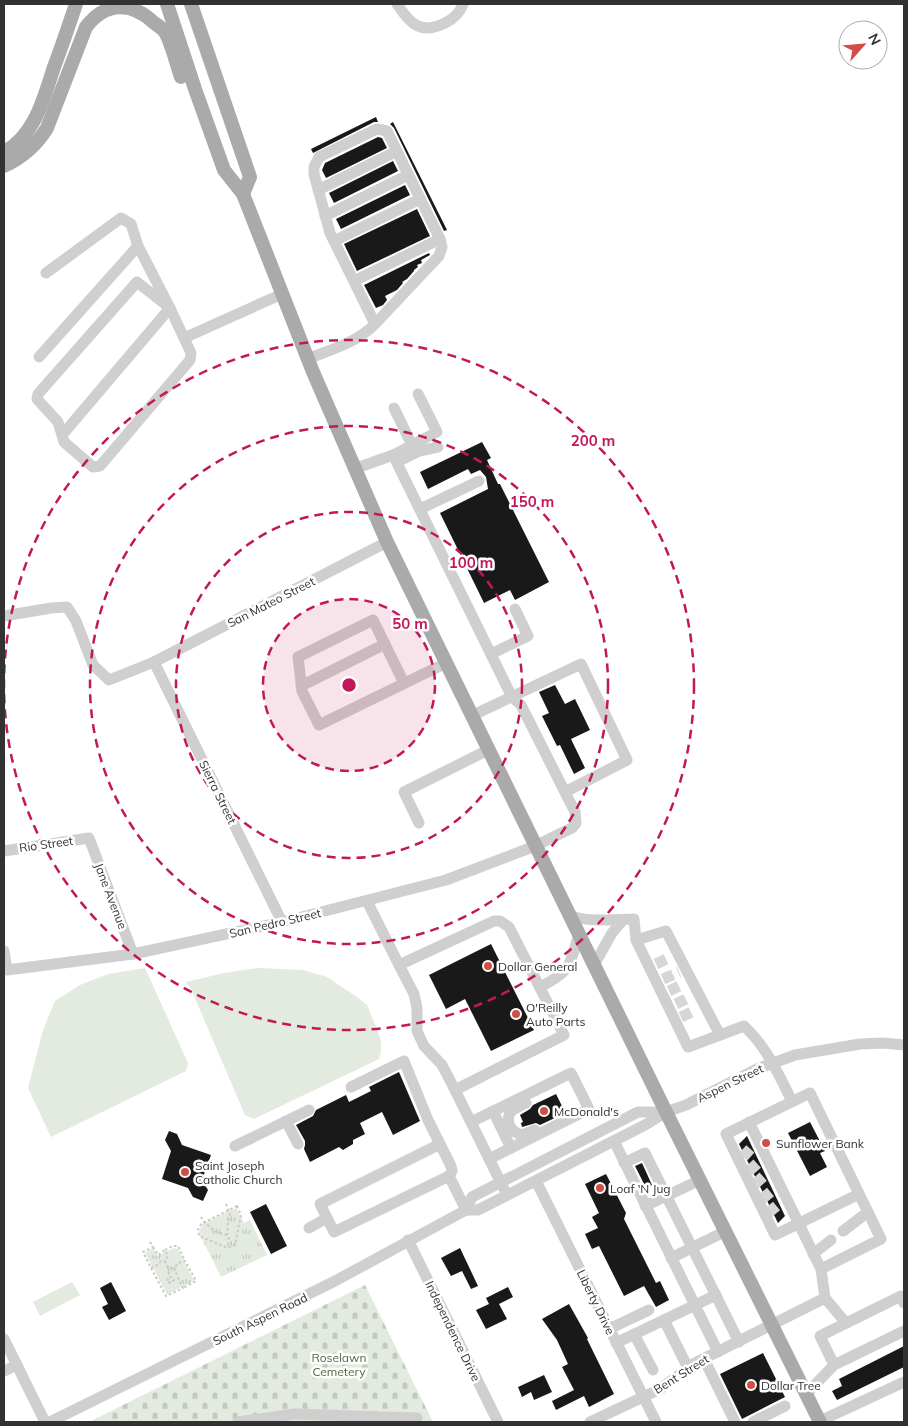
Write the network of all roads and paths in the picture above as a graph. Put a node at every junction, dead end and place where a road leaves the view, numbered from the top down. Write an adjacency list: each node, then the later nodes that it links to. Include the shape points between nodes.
1 (76, 4): 8 (main road, via 39,111 25,134)
2 (167, 4): 6 (main road)
3 (191, 4): 12 (main road, via 250,177)
4 (398, 4): 5 (street, via 413,24 426,29 452,20)
5 (464, 4)
6 (195, 89): 9 (main road, via 183,82 166,33 143,12 128,7 102,12 86,27 48,128 40,141); 12 (main road, via 224,170)
7 (397, 151): 10 (street); 11 (street); 11 (street, via 387,131 376,129 319,157 314,166)
8 (4, 152)
9 (4, 166)
10 (408, 175): 13 (street); 14 (street)
11 (318, 190): 14 (street)
12 (244, 194): 20 (main road)
13 (420, 199): 15 (street); 16 (street)
14 (326, 216): 16 (street)
15 (440, 239): 19 (street); 22 (street, via 439,256)
16 (334, 241): 19 (street)
17 (138, 246): 18 (street, via 131,224 121,218); 21 (street); 24 (street)
18 (46, 273)
19 (354, 281): 22 (street)
20 (282, 294): 23 (street); 25 (main road)
21 (170, 308): 23 (street); 28 (street); 28 (street, via 137,282 38,394 37,399 58,422)
22 (375, 324): 25 (street, via 355,339)
23 (184, 338): 28 (street, via 191,353 190,360 100,466 93,467 64,442)
24 (39, 357)
25 (308, 359): 32 (main road)
26 (418, 394): 29 (street, via 436,432)
27 (394, 408): 29 (street)
28 (63, 434)
29 (412, 444): 31 (street)
30 (438, 448): 31 (street)
31 (395, 458): 32 (street); 34 (street)
32 (354, 469): 35 (main road)
33 (479, 481): 34 (street)
34 (420, 509): 39 (street)
35 (387, 542): 40 (street, San Mateo Street); 41 (main road)
36 (515, 609): 39 (street, via 528,636)
37 (4, 616): 40 (street, San Mateo Street, via 67,608 76,621 93,665 109,680)
38 (385, 644): 42 (street); 43 (street); 43 (street, via 373,620 298,656)
39 (491, 654): 44 (street)
40 (154, 662): 55 (street, Sierra Street)
41 (446, 663): 42 (street); 45 (main road)
42 (404, 683): 43 (street, via 319,725)
43 (301, 686)
44 (512, 697): 45 (street); 47 (street, via 521,705); 47 (street, via 581,664 627,760)
45 (472, 716): 46 (main road)
46 (488, 750): 48 (street, via 404,792); 50 (main road)
47 (565, 792): 50 (street, San Pedro Street, via 575,812 576,823)
48 (419, 823)
49 (89, 838): 51 (street, Rio Street); 59 (street, Jane Avenue)
50 (536, 846): 52 (street, San Pedro Street, via 446,880); 53 (main road)
51 (4, 851)
52 (367, 900): 55 (street, San Pedro Street); 61 (street)
53 (570, 916): 54 (street, via 582,920); 56 (main road)
54 (623, 920): 57 (street, via 634,919); 60 (street)
55 (282, 922): 59 (street, San Pedro Street)
56 (579, 934): 60 (main road); 62 (street, via 564,973)
57 (636, 940): 63 (street, via 666,931 694,995); 63 (street, via 678,1018 688,1047)
58 (4, 951): 59 (street, San Pedro Street, via 8,970)
59 (133, 954)
60 (594, 965): 73 (main road)
61 (400, 966): 62 (street, via 500,921 510,927); 68 (street, via 414,994 417,1031 424,1046 442,1065)
62 (540, 987): 68 (street, via 564,1035)
63 (720, 1035): 65 (street, via 744,1026 757,1038)
64 (904, 1045): 65 (street, Aspen Street, via 860,1044 795,1055)
65 (773, 1063): 69 (street); 73 (street, Aspen Street)
66 (574, 1080): 70 (street); 70 (street, via 515,1108 509,1116 510,1126 517,1134 526,1134); 72 (street, via 571,1073)
67 (351, 1088): 79 (street, via 404,1061)
68 (455, 1090): 75 (street)
69 (792, 1101): 76 (street); 88 (street, via 810,1092)
70 (586, 1104): 81 (street, via 589,1109)
71 (309, 1110): 74 (street)
72 (493, 1111): 75 (street); 81 (street)
73 (666, 1112): 77 (street, South Aspen Road); 85 (main road); 87 (street, South Aspen Road, via 638,1112)
74 (286, 1121): 78 (street); 80 (street)
75 (471, 1122): 82 (street)
76 (749, 1122): 99 (street, via 755,1144 782,1201); 99 (street, via 726,1134 776,1235)
77 (614, 1141): 83 (street); 86 (street, South Aspen Road)
78 (298, 1144)
79 (440, 1144): 84 (street, via 451,1166); 97 (street, via 320,1204)
80 (235, 1146)
81 (511, 1148): 82 (street)
82 (489, 1159): 87 (street)
83 (624, 1163): 90 (street, via 645,1153); 92 (street)
84 (450, 1176): 94 (street); 97 (street, via 334,1232)
85 (700, 1180): 90 (street); 103 (main road)
86 (536, 1181): 89 (street, South Aspen Road); 130 (street, Liberty Drive)
87 (501, 1183): 89 (street); 94 (street, South Aspen Road, via 472,1197)
88 (859, 1194): 95 (street); 99 (street)
89 (507, 1195): 94 (street, South Aspen Road, via 478,1210)
90 (666, 1196): 92 (street); 110 (street)
91 (226, 1204): 93 (path)
92 (645, 1206): 113 (street)
93 (228, 1210): 98 (path); 101 (path, via 230,1215); 108 (path, via 236,1206 241,1215 235,1245)
94 (466, 1210): 105 (street, South Aspen Road)
95 (868, 1212): 102 (street); 119 (street, via 881,1239)
96 (201, 1216): 98 (path)
97 (327, 1218): 100 (street)
98 (204, 1222): 101 (path); 108 (path, via 198,1230 199,1236 228,1248)
99 (798, 1224): 112 (street)
100 (309, 1228)
101 (224, 1230): 104 (path); 104 (path, via 223,1235)
102 (843, 1230)
103 (726, 1232): 110 (street); 129 (main road)
104 (227, 1235): 108 (path)
105 (408, 1240): 150 (street, South Aspen Road, via 335,1281); 152 (street, Independence Drive)
106 (831, 1240): 112 (street)
107 (150, 1242): 109 (path)
108 (232, 1246)
109 (153, 1247): 111 (path, via 158,1255); 118 (path, via 143,1252)
110 (692, 1248): 113 (street); 122 (street)
111 (166, 1250): 114 (path, via 168,1256); 115 (path, via 178,1246)
112 (813, 1254): 119 (street)
113 (671, 1258): 125 (street)
114 (165, 1261): 116 (path); 118 (path)
115 (185, 1261): 117 (path); 121 (path, via 196,1281)
116 (168, 1267): 117 (path); 120 (path)
117 (175, 1267): 121 (path)
118 (151, 1268): 121 (path, via 166,1296)
119 (821, 1269): 123 (street)
120 (169, 1276)
121 (183, 1288)
122 (716, 1295): 125 (street); 134 (street)
123 (825, 1298): 128 (street); 129 (street, Bent Street)
124 (904, 1303): 128 (street, via 901,1296)
125 (695, 1305): 127 (street); 136 (street)
126 (649, 1310): 130 (street)
127 (664, 1320): 132 (street); 140 (street)
128 (846, 1323): 139 (street, via 820,1336)
129 (772, 1325): 134 (street, Bent Street); 144 (main road)
130 (609, 1329): 135 (street, Liberty Drive)
131 (904, 1331): 139 (street)
132 (634, 1334): 135 (street); 141 (street)
133 (4, 1340): 138 (street)
134 (739, 1342): 136 (street, Bent Street)
135 (616, 1343): 145 (street, Liberty Drive)
136 (718, 1352): 137 (street, Bent Street)
137 (704, 1359): 140 (street, Bent Street); 155 (street)
138 (16, 1365): 142 (street); 149 (street)
139 (834, 1365): 144 (street)
140 (688, 1368): 145 (street, Bent Street)
141 (652, 1370)
142 (4, 1371)
143 (904, 1382): 157 (street)
144 (806, 1394): 157 (main road)
145 (643, 1397): 153 (street, Bent Street); 154 (street, Liberty Drive)
146 (785, 1406): 156 (street)
147 (417, 1418): 148 (street, via 294,1414)
148 (273, 1420): 151 (street)
149 (45, 1422)
150 (50, 1422)
151 (238, 1422)
152 (498, 1422)
153 (590, 1422)
154 (656, 1422)
155 (735, 1422)
156 (753, 1422)
157 (820, 1422)

